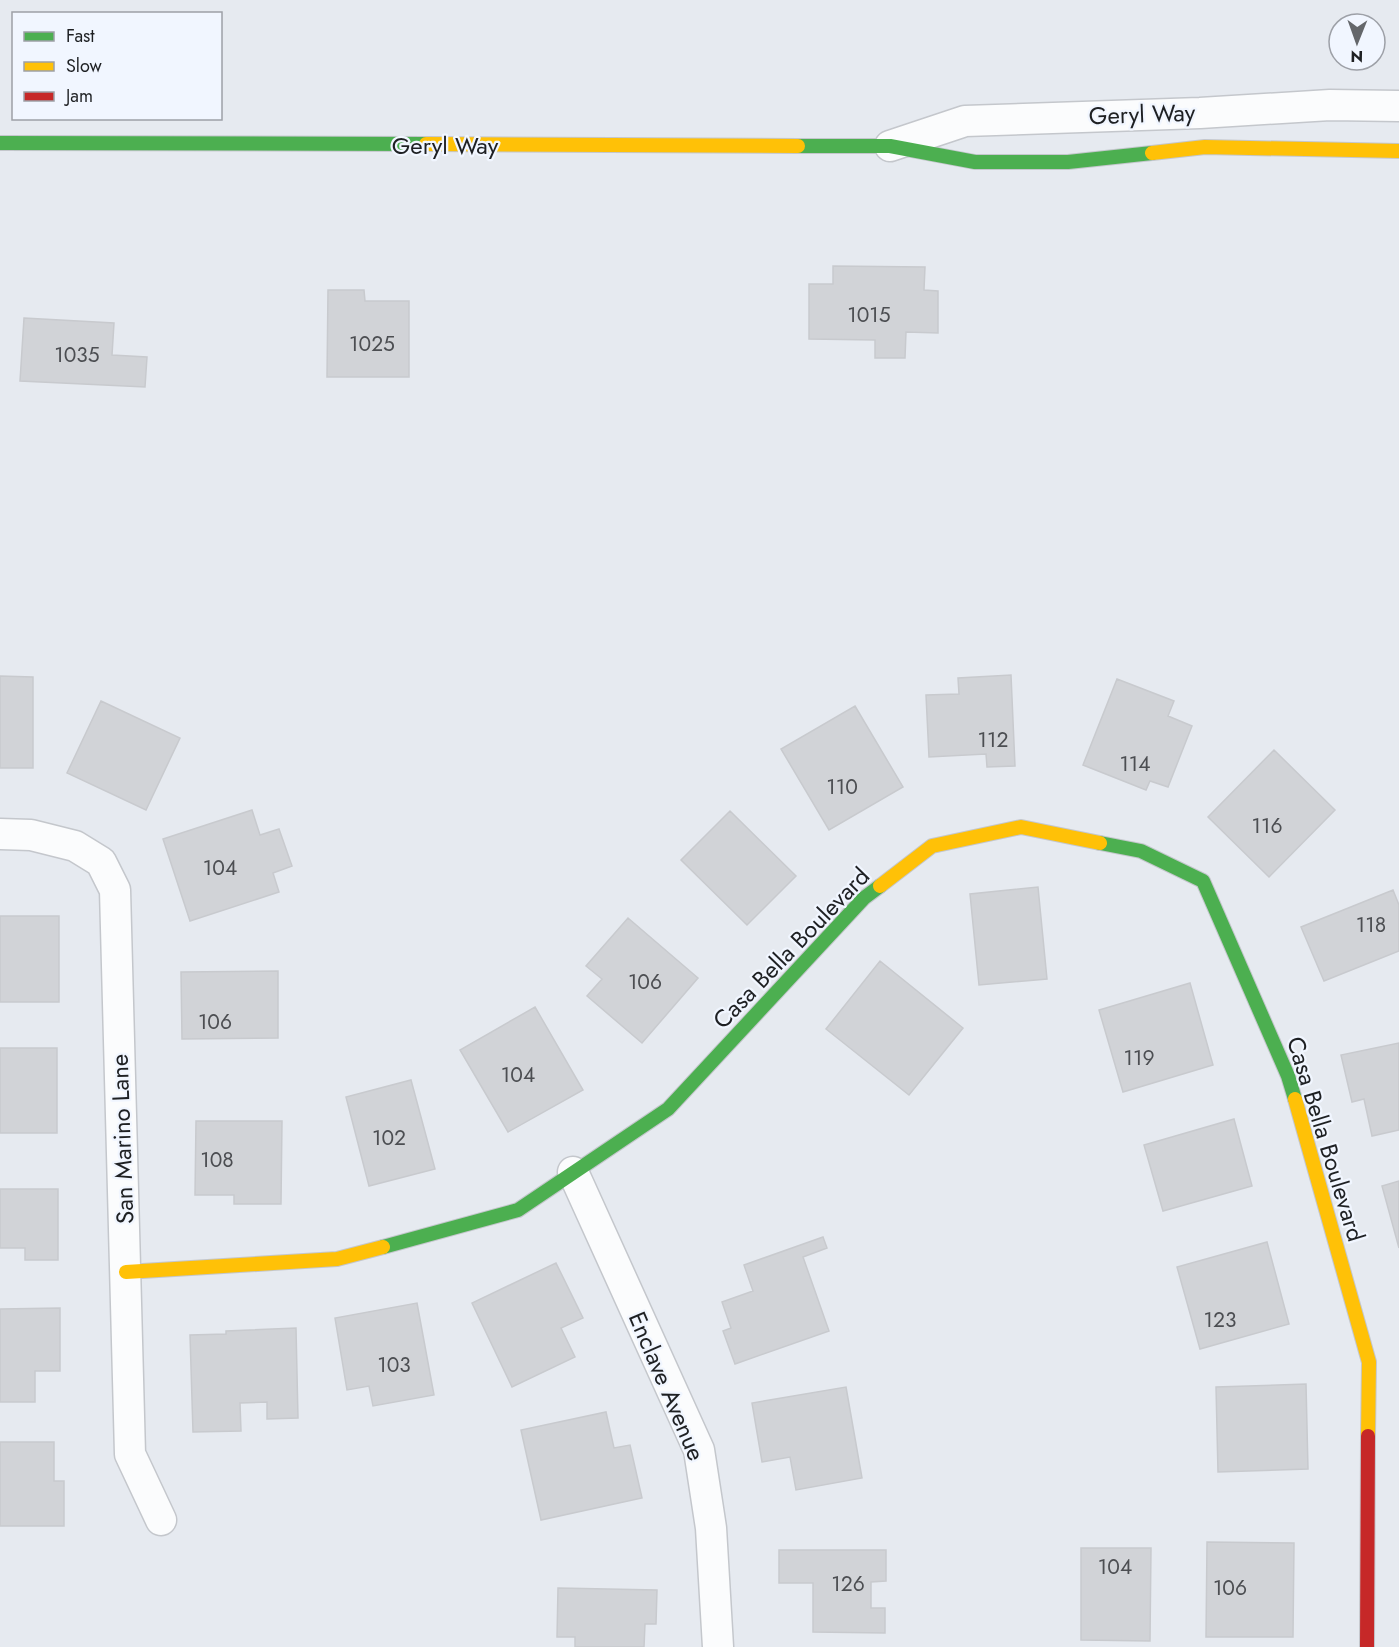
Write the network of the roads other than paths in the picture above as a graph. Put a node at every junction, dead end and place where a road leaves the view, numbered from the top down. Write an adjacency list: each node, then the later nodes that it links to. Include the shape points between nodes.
1 (1399, 106): 2 (street, Geryl Way, via 1330,105)
2 (1190, 113): 4 (street, Geryl Way, via 965,121); 5 (street)
3 (0, 143): 4 (street, Geryl Way)
4 (890, 147): 5 (street, Geryl Way, via 975,162 1068,162)
5 (1189, 149): 6 (street, Geryl Way)
6 (1399, 152)
7 (0, 834): 9 (street, San Marino Lane, via 31,834 75,846 101,862 116,890)
8 (573, 1173): 9 (street, Casa Bella Boulevard, via 518,1210 337,1259); 11 (street, Enclave Avenue, via 699,1450 711,1528); 12 (street, Casa Bella Boulevard, via 668,1109 864,898 932,846 1021,827 1141,851 1203,881 1288,1076 1369,1362)
9 (126, 1272): 10 (street, San Marino Lane, via 130,1454)
10 (161, 1520)
11 (718, 1647)
12 (1367, 1647)

